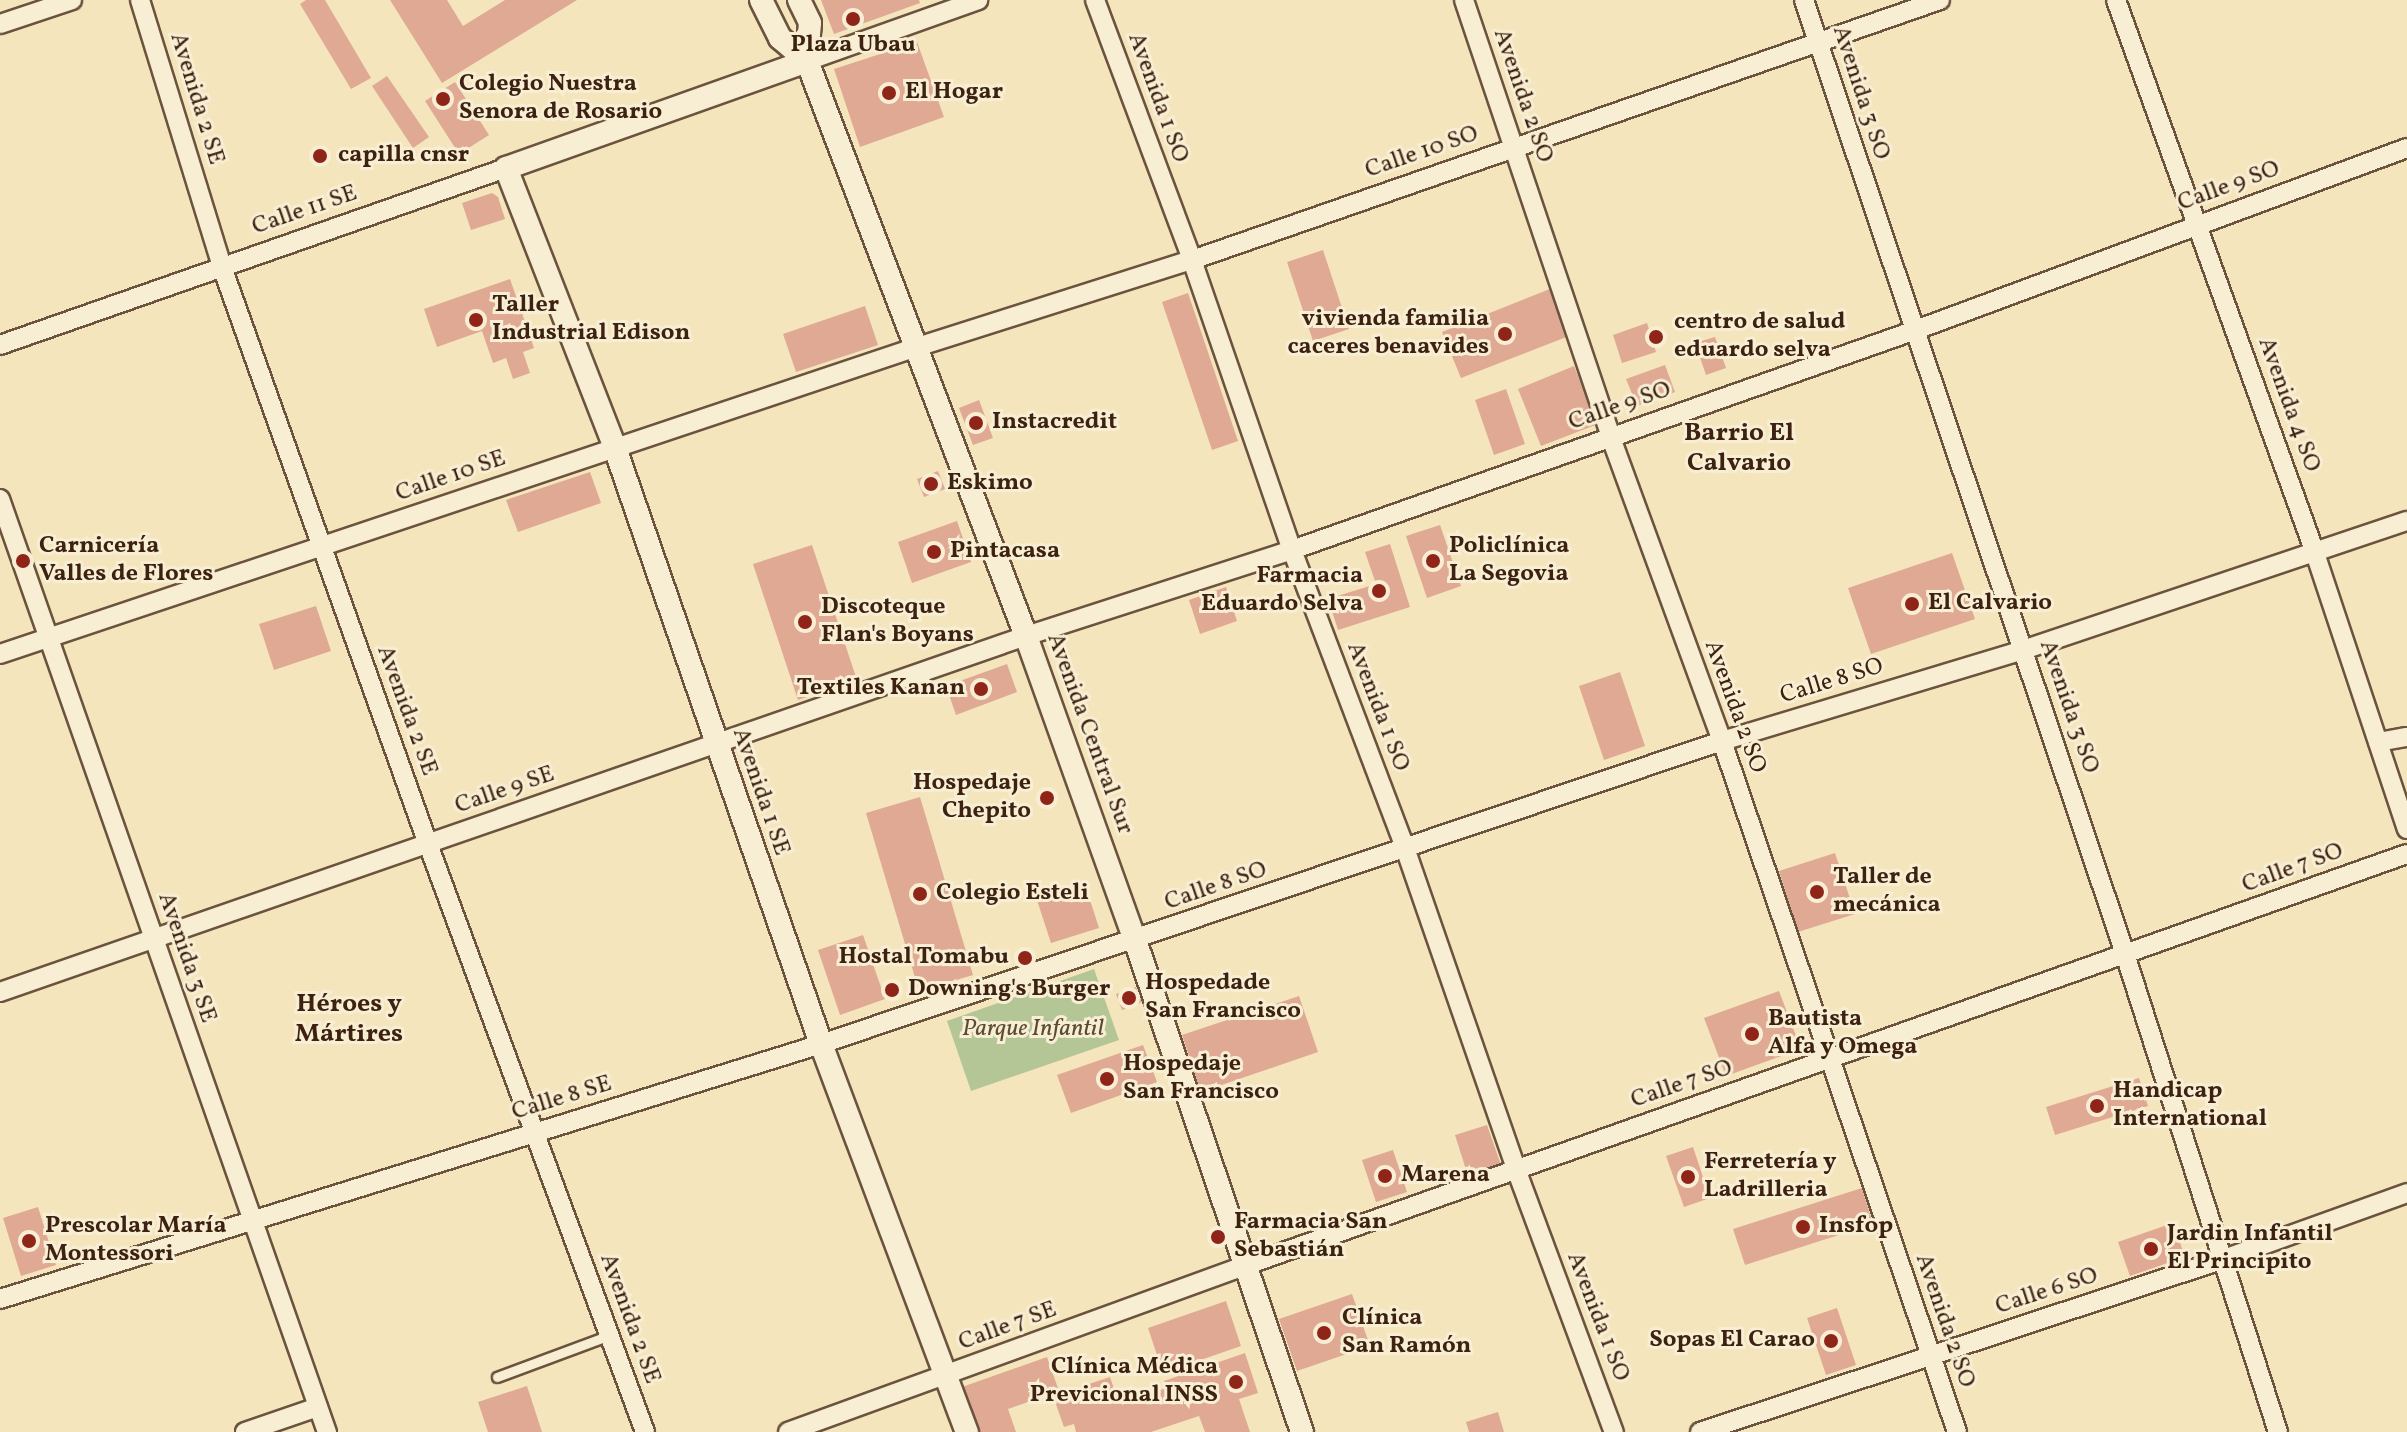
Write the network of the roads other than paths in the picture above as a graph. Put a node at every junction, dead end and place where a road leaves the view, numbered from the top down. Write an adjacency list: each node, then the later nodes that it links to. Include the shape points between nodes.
1 (72, 0): 11 (street)
2 (140, 0): 19 (street, Avenida 2 SE)
3 (761, 0): 13 (street, Avenida Central Sur, via 780,38)
4 (799, 0): 13 (street, Avenida Central Sur, via 810,23)
5 (978, 0): 13 (street)
6 (1095, 0): 18 (street, Avenida 1 SO)
7 (1464, 0): 14 (street, Avenida 2 SO)
8 (1804, 0): 12 (street, Avenida 3 SO)
9 (1940, 0): 12 (street, Calle 10 SO)
10 (2116, 0): 17 (street, Avenida 4 SO)
11 (0, 24)
12 (1818, 41): 14 (street, Calle 10 SO); 20 (street, Avenida 3 SO)
13 (807, 61): 16 (street, Calle 11 SE); 22 (street, Avenida Central Sur)
14 (1514, 146): 18 (street, Calle 10 SO); 23 (street, Avenida 2 SO)
15 (2407, 148): 17 (street, Calle 9 SO)
16 (506, 168): 19 (street, Calle 11 SE); 24 (street, Avenida 1 SE)
17 (2197, 223): 20 (street, Calle 9 SO); 29 (street, Avenida 4 SO)
18 (1192, 260): 22 (street, Calle 10 SO); 28 (street, Avenida 1 SO)
19 (222, 267): 21 (street, Calle 11 SE); 27 (street, Avenida 2 SE)
20 (1913, 331): 23 (street, Calle 9 SO); 32 (street, Avenida 3 SO)
21 (0, 345)
22 (917, 347): 24 (street, Calle 10 SE); 30 (street, Avenida Central Sur)
23 (1610, 435): 28 (street, Calle 9 SO); 35 (street, Avenida 2 SO)
24 (615, 448): 27 (street, Calle 10 SE); 37 (street, Avenida 1 SE)
25 (0, 499): 31 (street, Avenida 3 SE)
26 (2407, 521): 29 (street, Calle 8 SO)
27 (321, 546): 31 (street, Calle 10 SE); 39 (street, Avenida 2 SE)
28 (1292, 550): 30 (street, Calle 9 SO); 40 (street, Avenida 1 SO)
29 (2314, 550): 32 (street, Calle 8 SO); 36 (street, Avenida 4 SO)
30 (1026, 636): 37 (street, Calle 9 SE); 43 (street, Avenida Central Sur)
31 (49, 637): 33 (street, Calle 10 SE); 42 (street, Avenida 3 SE)
32 (2023, 650): 35 (street, Calle 8 SO); 44 (street, Avenida 3 SO)
33 (0, 654)
34 (2407, 737): 36 (street)
35 (1722, 741): 40 (street, Calle 8 SO); 47 (street, Avenida 2 SO)
36 (2378, 742): 38 (street, Avenida 4 SO)
37 (716, 744): 39 (street, Calle 9 SE); 46 (street, Avenida 1 SE)
38 (2407, 829)
39 (428, 844): 42 (street, Calle 9 SE); 48 (street, Avenida 2 SE)
40 (1405, 848): 43 (street, Calle 8 SO); 49 (street, Avenida 1 SO)
41 (2407, 854): 44 (street, Calle 7 SO)
42 (154, 938): 45 (street, Calle 9 SE); 51 (street, Avenida 3 SE)
43 (1135, 940): 46 (street, Calle 8 SE); 53 (street, Avenida Central Sur)
44 (2125, 954): 47 (street, Calle 7 SO); 52 (street, Avenida 3 SO)
45 (0, 992)
46 (821, 1044): 48 (street, Calle 8 SE); 57 (street, Avenida 1 SE)
47 (1829, 1059): 49 (street, Calle 7 SO); 56 (street, Avenida 2 SO)
48 (535, 1133): 51 (street, Calle 8 SE); 55 (street, Avenida 2 SE)
49 (1516, 1169): 53 (street, Calle 7 SO); 66 (street, Avenida 1 SO)
50 (2407, 1193): 52 (street, Calle 6 SO)
51 (253, 1220): 54 (street, Calle 8 SE); 59 (street, Avenida 3 SE)
52 (2224, 1259): 56 (street, Calle 6 SO); 69 (street, Avenida 3 SO)
53 (1244, 1266): 57 (street, Calle 7 SE); 65 (street, Avenida Central Sur)
54 (0, 1299)
55 (610, 1335): 58 (lane); 62 (street, Avenida 2 SE)
56 (1931, 1356): 67 (street, Calle 6 SO); 68 (street, Avenida 2 SO)
57 (947, 1375): 63 (street, Calle 7 SE); 64 (street, Avenida 1 SE)
58 (497, 1377)
59 (318, 1407): 60 (street); 61 (street, Avenida 3 SE)
60 (245, 1432)
61 (327, 1432)
62 (645, 1432)
63 (788, 1432)
64 (967, 1432)
65 (1302, 1432)
66 (1614, 1432)
67 (1700, 1432)
68 (1957, 1432)
69 (2278, 1432)

